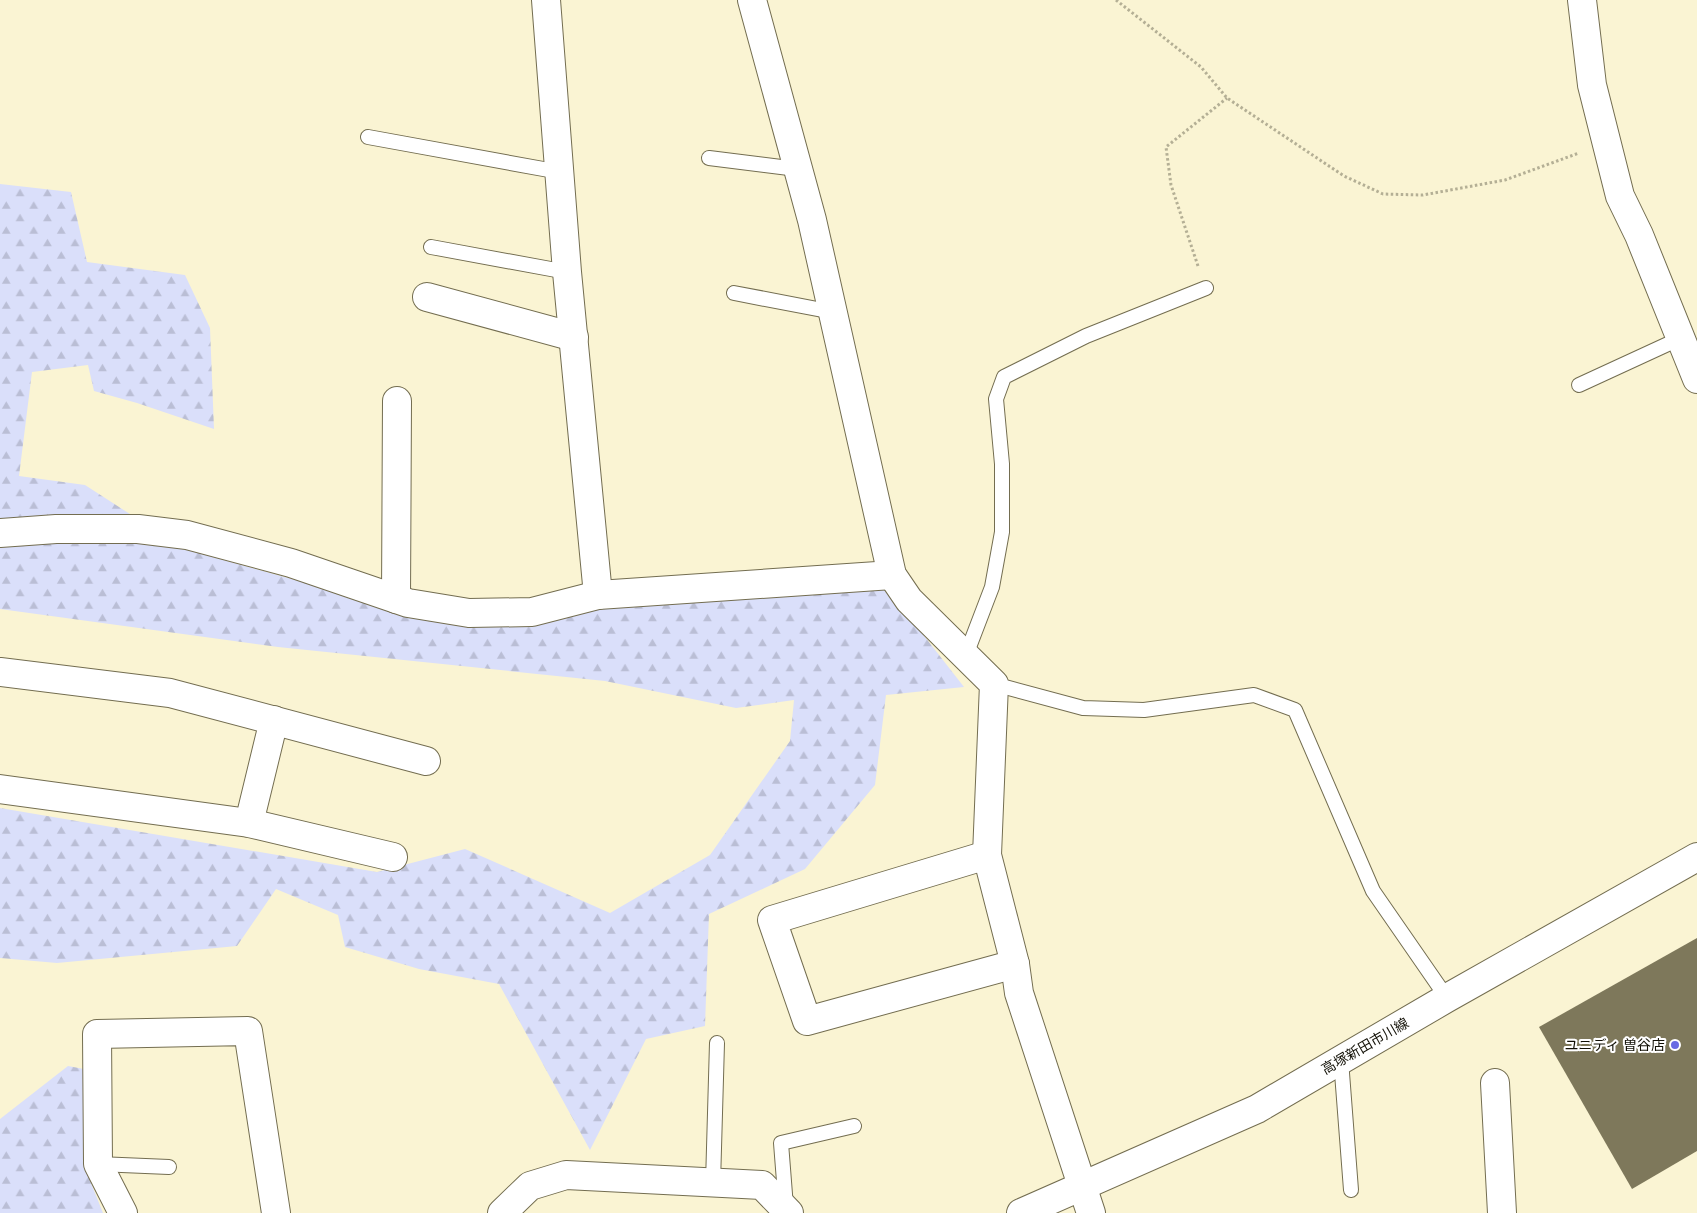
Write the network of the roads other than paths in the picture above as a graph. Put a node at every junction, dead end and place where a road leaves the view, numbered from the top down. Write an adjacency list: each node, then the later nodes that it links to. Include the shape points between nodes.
1 (546, 0): 7 (street)
2 (752, 0): 6 (street)
3 (1582, 0): 15 (street, via 1592,85 1620,196)
4 (368, 137): 7 (lane)
5 (709, 158): 6 (lane)
6 (797, 168): 13 (street)
7 (560, 172): 9 (street)
8 (431, 247): 9 (lane)
9 (567, 272): 14 (street)
10 (1206, 288): 23 (lane, via 1086,336 1004,377 996,399 1002,464 1002,532 992,587)
11 (734, 293): 13 (lane)
12 (427, 297): 14 (street)
13 (833, 312): 20 (street)
14 (574, 337): 21 (street)
15 (1681, 338): 16 (street); 17 (lane)
16 (1697, 379)
17 (1579, 385)
18 (397, 401): 22 (street)
19 (0, 533): 22 (street, via 138,529 187,535 291,563)
20 (892, 575): 21 (street); 23 (street, via 910,600)
21 (598, 595): 22 (street, via 532,612 469,614)
22 (396, 599)
23 (966, 655): 25 (street)
24 (0, 672): 26 (street, via 170,693)
25 (994, 684): 30 (street); 34 (lane, via 1083,708 1144,710 1254,695 1295,710 1372,891)
26 (274, 720): 27 (street); 29 (street)
27 (426, 761)
28 (0, 789): 29 (street)
29 (249, 823): 31 (street)
30 (987, 855): 33 (street); 33 (street, via 772,920 807,1021)
31 (393, 857)
32 (1697, 857): 34 (street, 高塚新田市川線)
33 (1015, 964): 42 (street, via 1019,993)
34 (1447, 998): 36 (street, 高塚新田市川線)
35 (717, 1043): 41 (lane)
36 (1341, 1060): 42 (street, 高塚新田市川線, via 1257,1109); 43 (lane)
37 (1495, 1083): 50 (street)
38 (854, 1126): 44 (lane, via 781,1143)
39 (98, 1164): 40 (lane); 45 (street); 46 (street, via 97,1034 248,1031)
40 (168, 1167)
41 (713, 1183): 44 (street, via 762,1186); 47 (street, via 566,1175 530,1186)
42 (1083, 1186): 48 (street, 高塚新田市川線); 49 (street)
43 (1351, 1190)
44 (787, 1210)
45 (123, 1213)
46 (276, 1213)
47 (502, 1213)
48 (1022, 1213)
49 (1090, 1213)
50 (1502, 1213)

